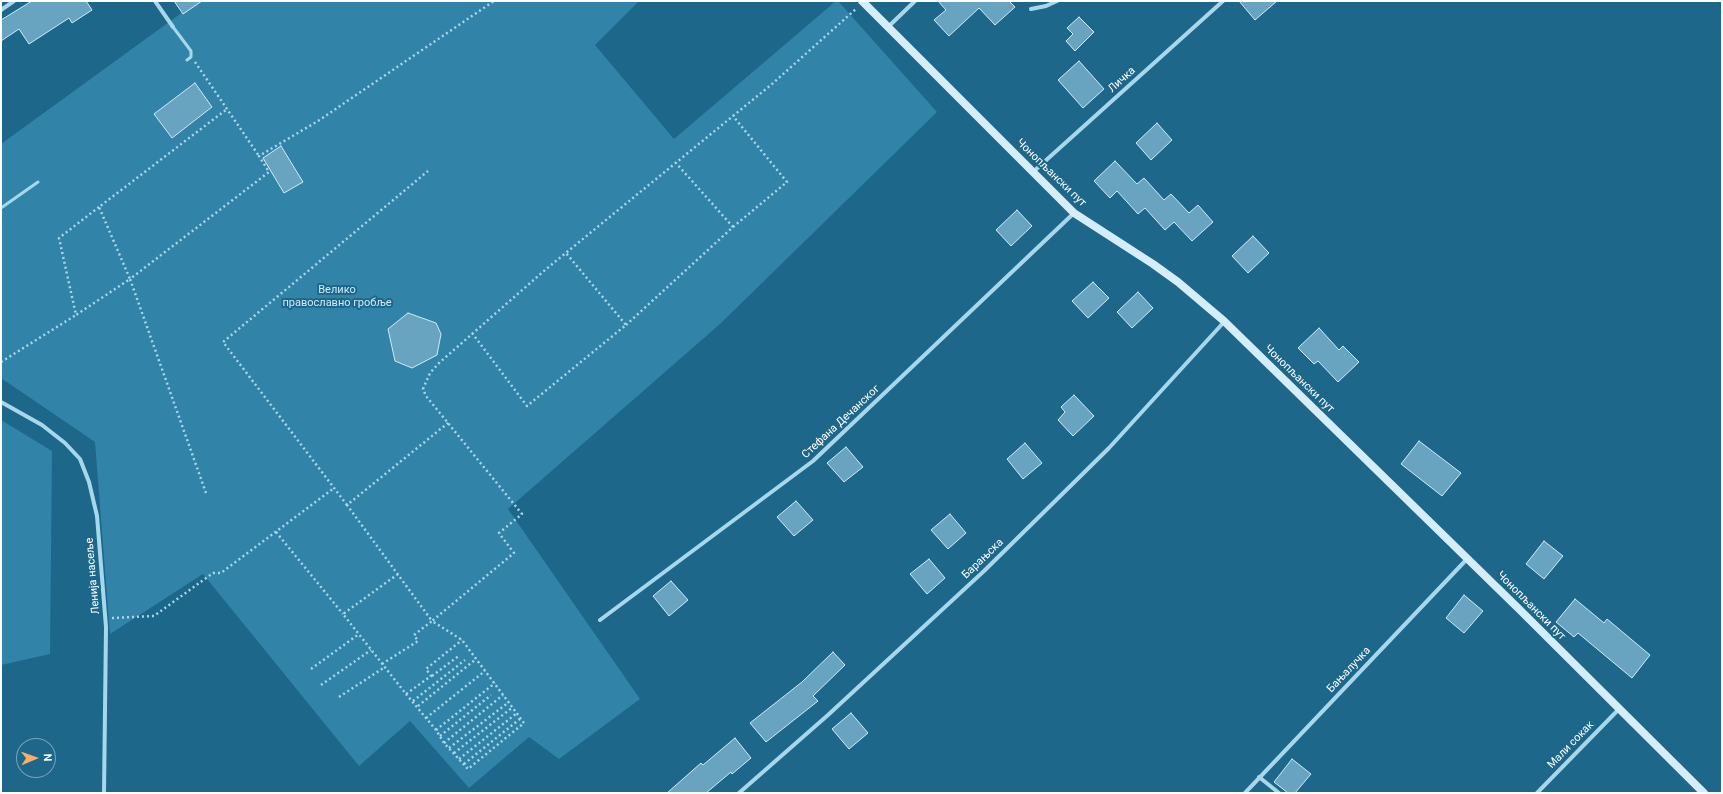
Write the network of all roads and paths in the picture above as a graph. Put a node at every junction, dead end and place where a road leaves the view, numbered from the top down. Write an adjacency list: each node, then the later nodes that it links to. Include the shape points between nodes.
1 (14, 1): 9 (street)
2 (155, 1): 10 (street)
3 (494, 1): 16 (path, via 318,121)
4 (863, 1): 11 (street, Чонопљански пут); 15 (path)
5 (916, 1): 11 (street)
6 (1057, 1): 8 (street)
7 (1223, 1): 19 (street, Личка)
8 (1031, 9)
9 (1, 10)
10 (173, 27): 12 (lane, via 192,51)
11 (888, 27): 19 (street, Чонопљански пут)
12 (191, 57): 13 (lane); 14 (path)
13 (187, 60)
14 (227, 109): 16 (path); 21 (path)
15 (733, 116): 17 (path); 24 (path, via 788,182)
16 (259, 156): 26 (path, via 269,172)
17 (676, 163): 24 (path); 25 (path)
18 (428, 171): 34 (path, via 223,342)
19 (1033, 172): 23 (street, Чонопљански пут)
20 (38, 182): 22 (lane)
21 (99, 207): 26 (path); 27 (path, via 59,238)
22 (1, 208)
23 (1074, 213): 28 (street, Чонопљански пут, via 1153,264); 42 (street, Стефана Дечанског, via 813,461)
24 (733, 227): 29 (path)
25 (566, 253): 29 (path); 30 (path)
26 (130, 279): 27 (path); 35 (path)
27 (76, 315): 31 (path)
28 (1224, 321): 38 (street, Чонопљански пут); 78 (street, Барањска, via 1108,448 984,571)
29 (626, 325): 30 (path, via 528,406)
30 (472, 333): 33 (path, via 439,363 423,389)
31 (1, 362)
32 (1, 402): 41 (street, Ленија насеље, via 42,425 80,458 97,516)
33 (448, 423): 36 (path); 43 (path, via 522,514 499,533 514,553)
34 (334, 488): 36 (path); 37 (path)
35 (206, 493)
36 (347, 505): 39 (path)
37 (276, 532): 40 (path); 41 (path, via 221,573 213,573 154,616)
38 (1467, 559): 65 (street, Чонопљански пут); 76 (street, Бањалучка)
39 (398, 574): 40 (path); 43 (path)
40 (343, 614): 44 (path)
41 (105, 618): 77 (street, Ленија насеље)
42 (600, 620)
43 (432, 621): 45 (path); 50 (path, via 414,635 418,641)
44 (359, 634): 46 (path); 52 (path)
45 (462, 640): 48 (path); 54 (path, via 426,669)
46 (371, 650): 50 (path); 56 (path)
47 (460, 655): 54 (path)
48 (476, 659): 53 (path); 63 (path)
49 (465, 660): 61 (path)
50 (382, 664): 51 (path)
51 (385, 667): 57 (path); 60 (path)
52 (311, 669)
53 (486, 671): 55 (path); 67 (path)
54 (431, 676): 57 (path)
55 (495, 683): 59 (path); 69 (path)
56 (322, 685)
57 (406, 694): 61 (path)
58 (491, 695): 70 (path)
59 (503, 695): 62 (path); 71 (path)
60 (339, 696)
61 (413, 701): 63 (path)
62 (509, 702): 64 (path); 72 (path)
63 (418, 706): 67 (path)
64 (513, 707): 66 (path); 73 (path)
65 (1619, 709): 81 (street, Мали сокак); 82 (street, Чонопљански пут)
66 (517, 713): 68 (path); 74 (path)
67 (426, 718): 69 (path)
68 (521, 718): 75 (path); 75 (path, via 524,723 468,769)
69 (436, 730): 70 (path)
70 (440, 736): 71 (path)
71 (444, 743): 72 (path)
72 (449, 748): 73 (path)
73 (454, 753): 74 (path)
74 (459, 759): 75 (path)
75 (464, 764)
76 (1259, 777): 79 (street, Бањалучка); 80 (street)
77 (104, 793)
78 (739, 793)
79 (1245, 793)
80 (1279, 793)
81 (1537, 793)
82 (1704, 793)

